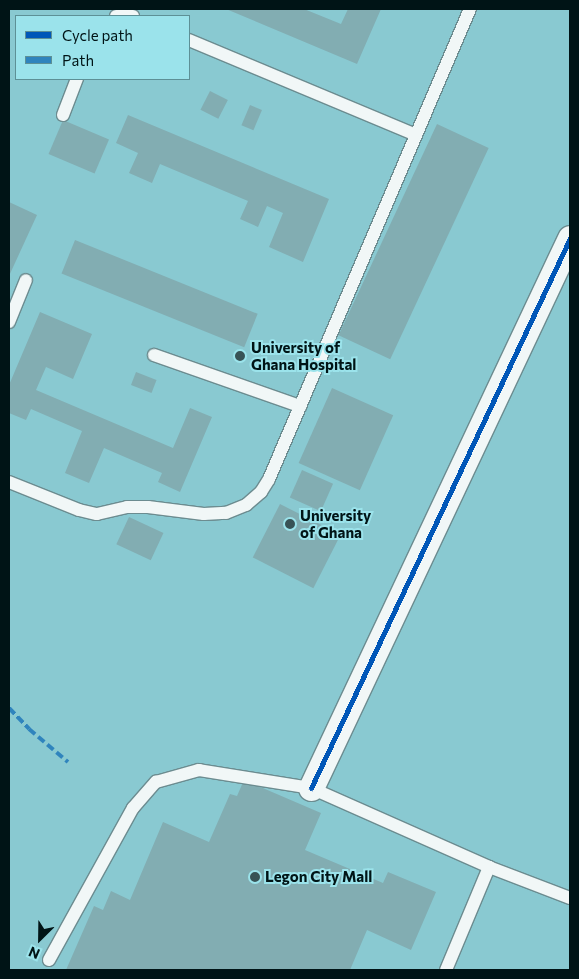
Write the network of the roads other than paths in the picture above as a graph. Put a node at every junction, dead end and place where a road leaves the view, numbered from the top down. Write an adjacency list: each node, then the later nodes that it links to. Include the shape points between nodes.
1 (470, 9): 5 (lane)
2 (190, 40): 5 (lane)
3 (77, 80): 4 (lane)
4 (63, 115)
5 (416, 134): 10 (lane)
6 (570, 238): 12 (street)
7 (26, 280): 8 (lane)
8 (9, 322)
9 (154, 355): 10 (lane)
10 (300, 406): 11 (lane, via 261,492 246,505 226,512 204,514 127,507 97,514)
11 (9, 482)
12 (311, 788): 13 (lane); 15 (lane, via 200,770 156,782 133,808)
13 (489, 867): 14 (lane); 16 (lane)
14 (570, 898)
15 (49, 960)
16 (446, 970)

